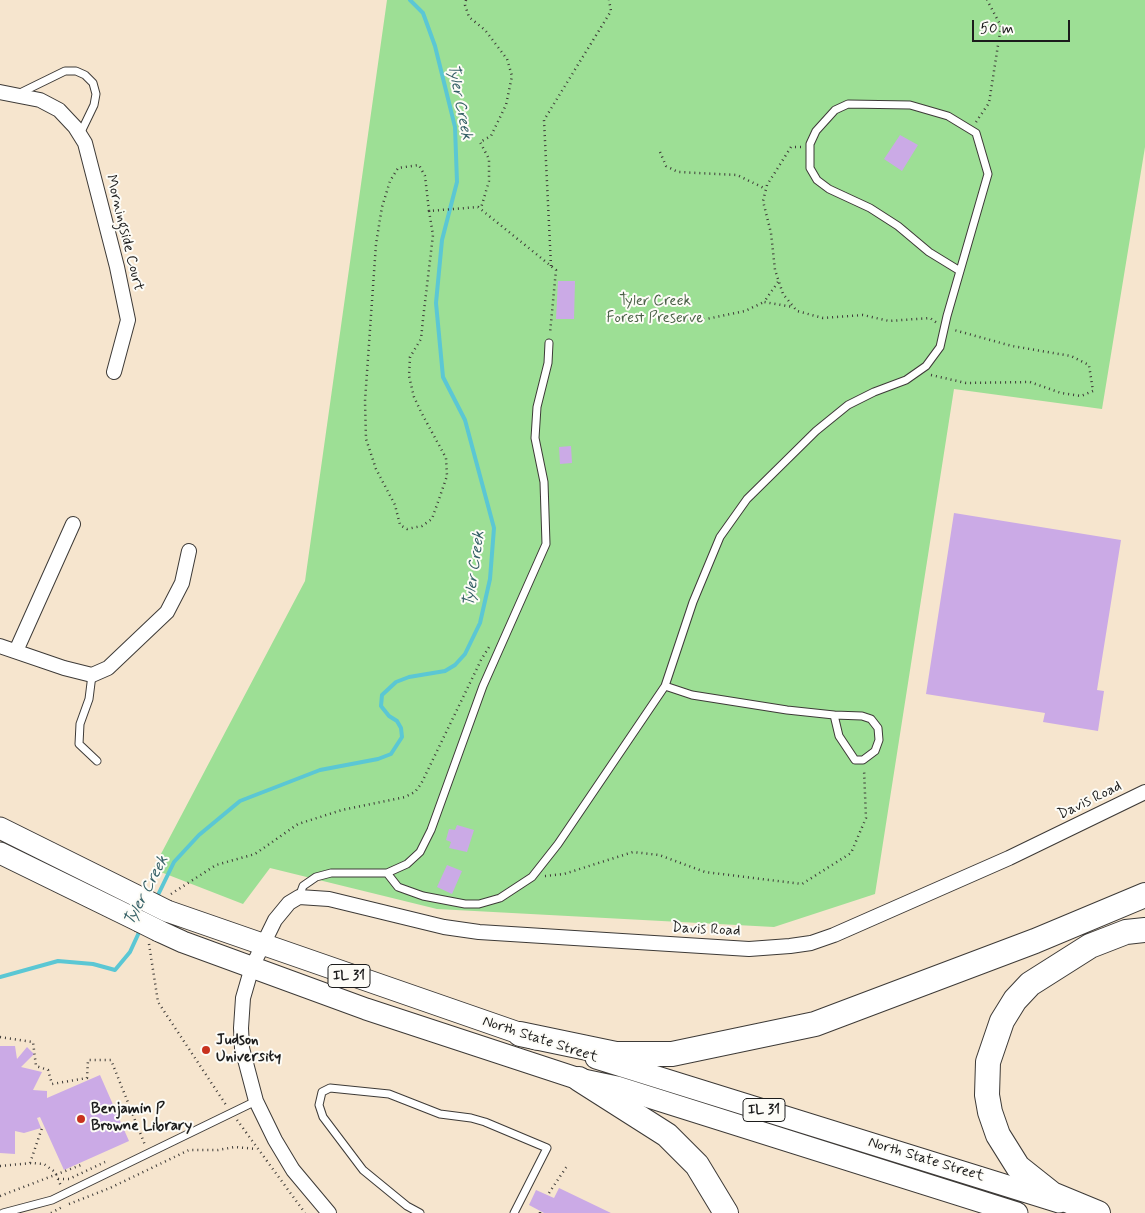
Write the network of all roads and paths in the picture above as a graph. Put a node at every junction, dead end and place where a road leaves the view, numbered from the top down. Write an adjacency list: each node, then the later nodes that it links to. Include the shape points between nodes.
1 (466, 0): 11 (path, via 464,5 469,17 507,59 512,76 502,113 491,136 480,142 489,159 489,181)
2 (609, 0): 13 (path, via 611,11 544,120)
3 (987, 0): 6 (path, via 1001,26 989,103)
4 (0, 92): 5 (street)
5 (18, 94): 7 (street, Morningside Court, via 59,110); 7 (lane, via 65,71 85,75 93,83 96,94)
6 (970, 130): 8 (lane, via 948,116 910,105 848,104 825,119 816,130); 14 (lane, via 976,133 988,174)
7 (80, 134): 21 (street, Morningside Court, via 86,142 128,320)
8 (810, 147): 10 (path, via 791,147); 14 (lane, via 810,168 817,180 898,226)
9 (660, 152): 10 (path, via 666,166 678,172 736,175)
10 (766, 190): 15 (path, via 763,201)
11 (480, 208): 12 (path); 13 (path)
12 (430, 211): 12 (path, via 425,176 419,165 398,168 382,207 376,244 365,401 366,439 376,469 395,505 400,525 408,529 422,526 432,519 447,476 446,458 414,397 410,376 410,357 420,339 423,319 433,235)
13 (551, 266): 20 (path, via 556,270)
14 (960, 272): 19 (lane)
15 (778, 282): 16 (path); 17 (path)
16 (764, 302): 17 (path); 18 (path, via 745,311 697,321)
17 (794, 307): 19 (path, via 823,318 862,316 889,321 930,318)
18 (684, 319)
19 (944, 327): 22 (lane, via 940,347 926,366); 22 (path, via 1012,346 1071,356 1089,365 1092,391 1081,396 1030,382 966,383)
20 (549, 342): 35 (lane, via 535,438 544,482 546,544 484,686 431,830 420,852 407,864)
21 (114, 372)
22 (917, 372): 28 (lane, via 848,405 816,431 747,498 720,537 693,602)
23 (72, 524): 26 (street)
24 (189, 552): 27 (street, via 182,583 167,612 108,668)
25 (0, 646): 26 (street)
26 (16, 651): 27 (street)
27 (92, 675): 31 (lane, via 90,699 80,724 79,744)
28 (665, 686): 29 (lane, via 692,694); 36 (lane)
29 (834, 715): 30 (lane, via 846,749 855,760); 30 (lane, via 862,716 871,719 878,728 879,740 875,751)
30 (863, 760): 36 (path, via 866,818 851,853 802,884 705,872 659,854 633,852 564,874)
31 (97, 761)
32 (1145, 792): 38 (street, Davis Road, via 1009,858 851,927 811,943 790,946 749,949 479,932 444,927 329,899)
33 (0, 828): 40 (main road, North State Street / IL 31, bridge, via 168,911)
34 (0, 852): 41 (main road, North State Street / IL 31, bridge, via 183,942)
35 (387, 873): 36 (lane, via 398,887 422,896 465,904 500,898); 38 (lane, via 316,876 303,886)
36 (532, 878)
37 (1145, 895): 42 (highway, via 1035,941 815,1024 672,1054 616,1054)
38 (299, 897): 40 (street, via 282,910)
39 (1145, 930): 66 (highway, via 1126,932 1090,946 1030,984 1002,1021 988,1062 990,1112 998,1135 1018,1167 1052,1194)
40 (263, 946): 41 (street); 42 (main road, North State Street / IL 31)
41 (252, 967): 44 (main road, North State Street / IL 31, via 366,1009); 45 (street, via 243,998 241,1028 242,1048)
42 (520, 1034): 66 (main road, North State Street / IL 31)
43 (0, 1037): 47 (path, via 33,1042 36,1066 48,1070 52,1084 87,1078 88,1060 111,1060 146,1145)
44 (579, 1079): 64 (highway, via 667,1134 697,1165); 65 (main road, North State Street / IL 31, via 617,1087)
45 (256, 1101): 57 (lane); 61 (street, via 293,1170)
46 (42, 1128): 50 (path)
47 (138, 1149)
48 (257, 1149): 60 (path, via 190,1150)
49 (108, 1162): 55 (path, via 101,1162 69,1179)
50 (30, 1163): 52 (path); 54 (path, via 44,1164)
51 (81, 1165): 54 (path)
52 (0, 1166)
53 (567, 1166): 56 (path)
54 (56, 1175): 55 (path); 58 (path)
55 (58, 1179): 57 (path)
56 (549, 1193)
57 (64, 1194): 59 (lane)
58 (0, 1196)
59 (3, 1213)
60 (51, 1213)
61 (329, 1213)
62 (420, 1213): 63 (lane, via 363,1170 323,1117 319,1105 322,1092 330,1088 389,1094 440,1114 484,1122 547,1148)
63 (514, 1213)
64 (726, 1213)
65 (1017, 1213)
66 (1096, 1213)

